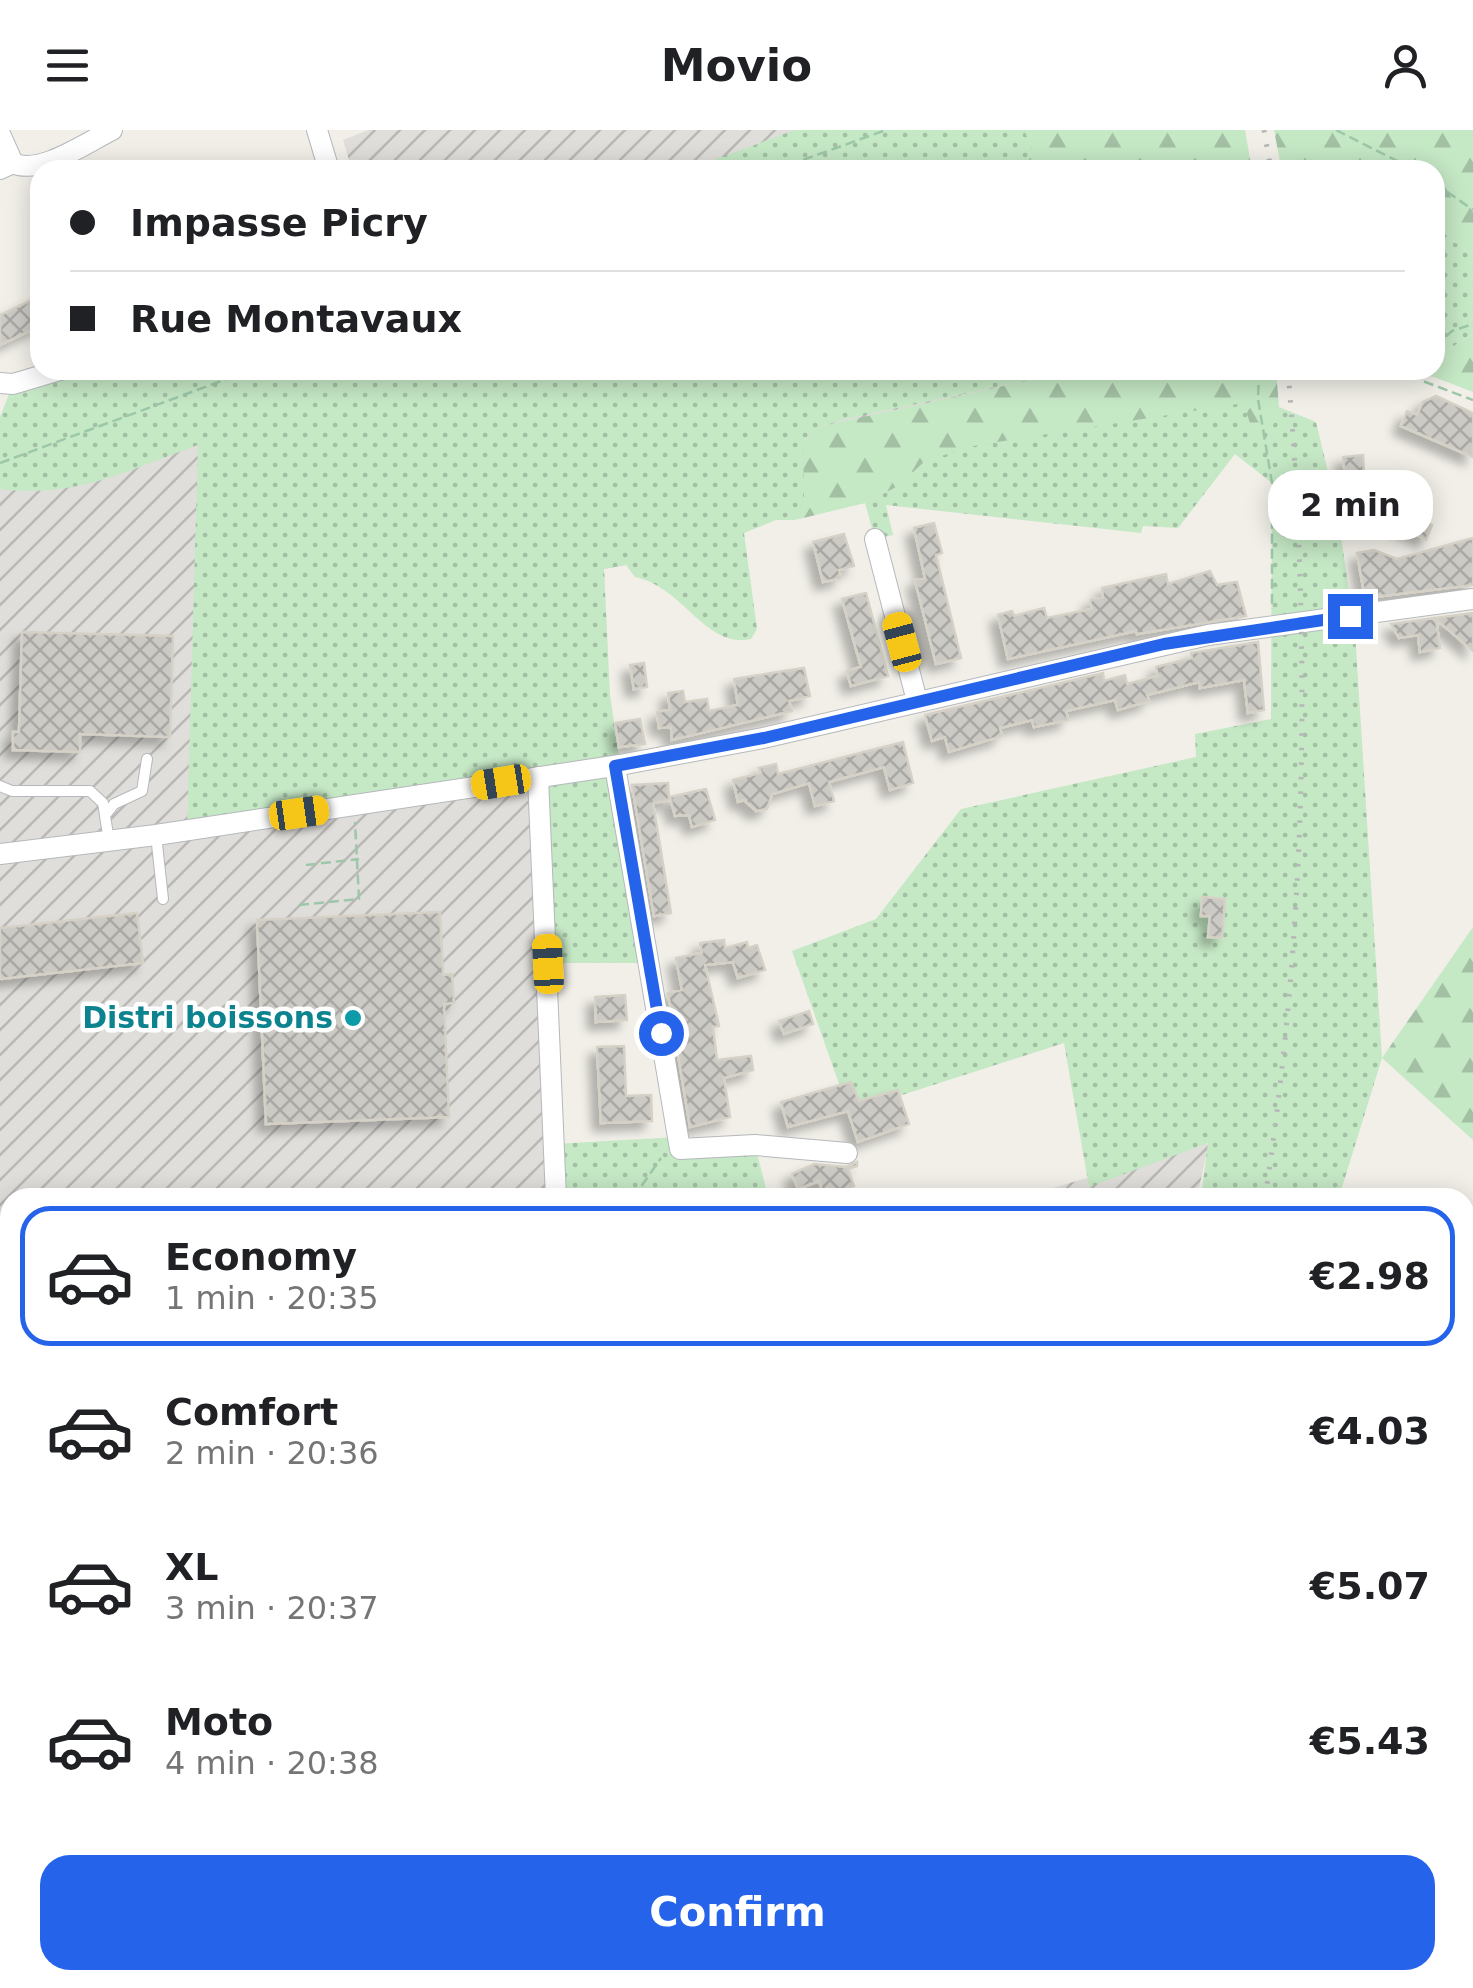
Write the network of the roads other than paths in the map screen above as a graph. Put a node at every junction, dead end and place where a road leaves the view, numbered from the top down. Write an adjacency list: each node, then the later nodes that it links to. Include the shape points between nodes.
1 (112, 130): 4 (street)
2 (318, 131): 5 (street)
3 (0, 134): 6 (street)
4 (50, 160)
5 (326, 160)
6 (7, 166)
7 (30, 379): 8 (street)
8 (0, 382)
9 (874, 539): 11 (street)
10 (1473, 599): 11 (street, via 1164,644)
11 (917, 700): 13 (street)
12 (147, 759): 16 (lane, via 142,791)
13 (615, 766): 14 (street); 21 (street, via 680,1149 755,1145)
14 (538, 777): 17 (street); 22 (street)
15 (0, 786): 16 (lane, via 90,791)
16 (107, 813): 18 (lane)
17 (156, 835): 18 (street); 20 (lane)
18 (110, 840): 19 (street)
19 (0, 854)
20 (164, 899)
21 (846, 1154)
22 (556, 1188)

